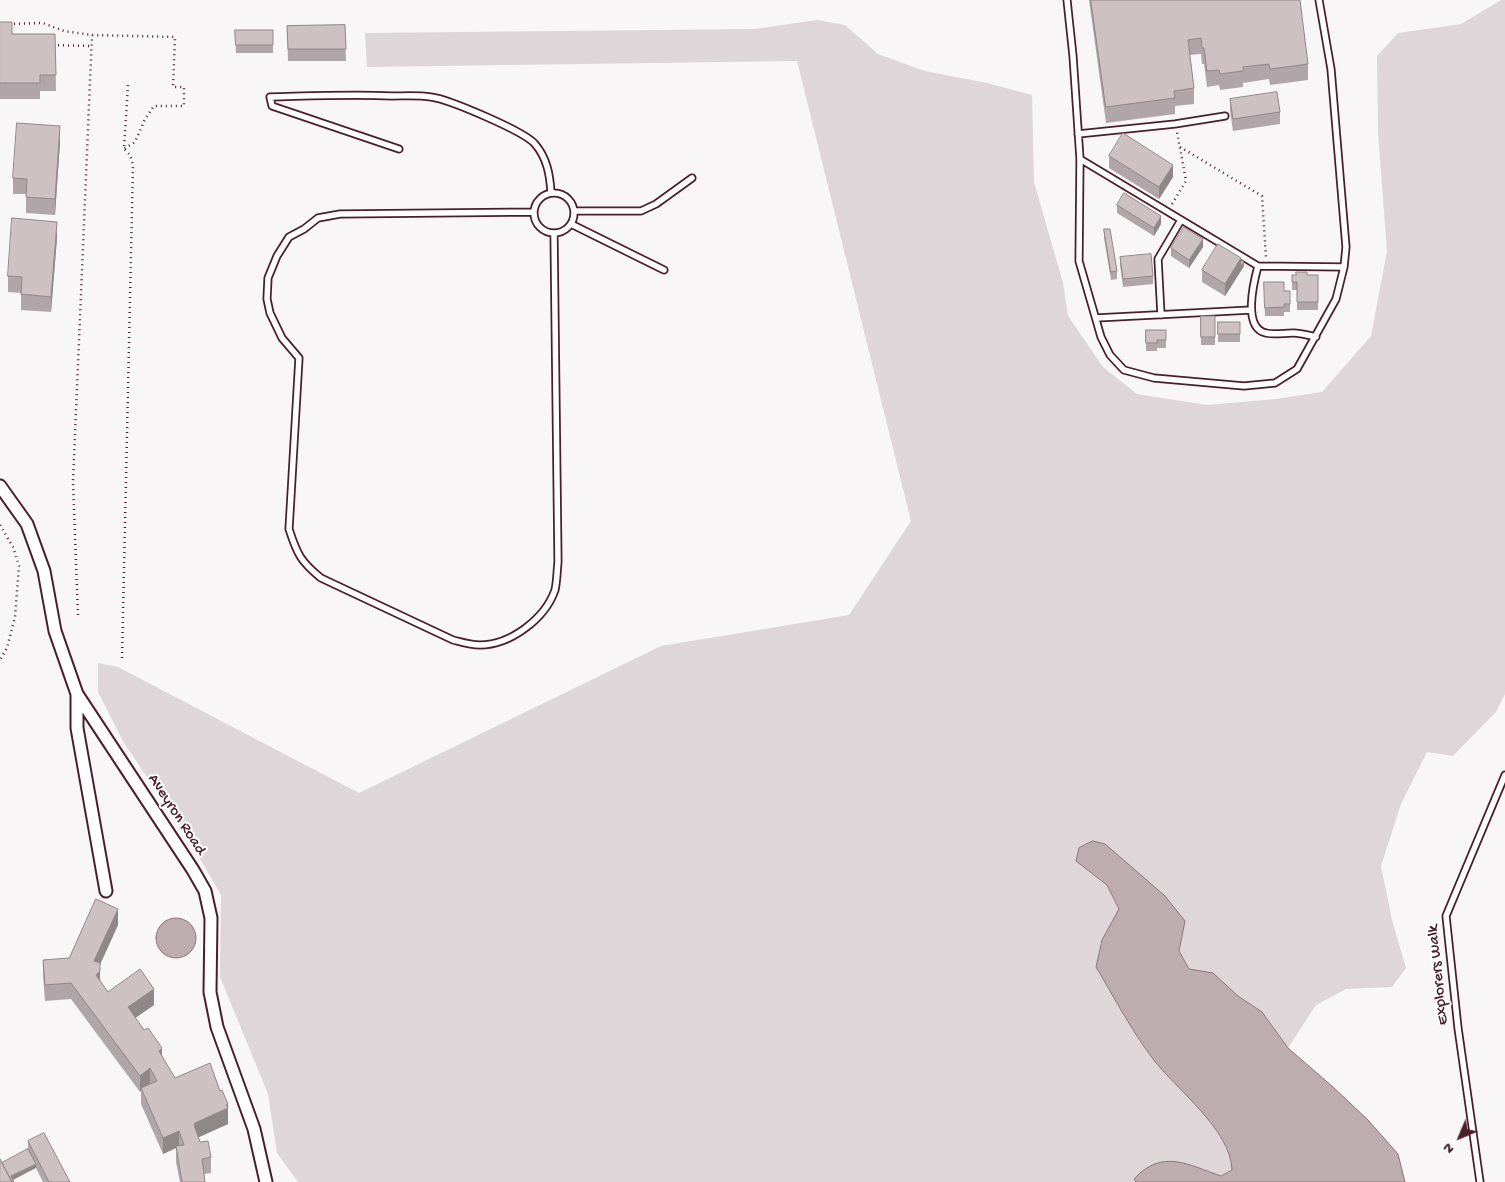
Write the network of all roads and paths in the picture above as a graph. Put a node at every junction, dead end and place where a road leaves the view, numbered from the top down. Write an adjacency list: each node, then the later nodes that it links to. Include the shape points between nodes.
1 (1067, 0): 10 (lane)
2 (1319, 0): 24 (lane, via 1331,69 1346,247)
3 (9, 24): 4 (path, via 43,23 64,32)
4 (92, 35): 6 (path); 13 (path, via 175,37 173,87 184,87 184,106 154,106 135,142)
5 (45, 45): 6 (path)
6 (92, 46): 32 (path, via 73,482)
7 (128, 85): 13 (path)
8 (1225, 116): 9 (lane)
9 (1175, 124): 10 (lane); 11 (path)
10 (1078, 134): 14 (lane)
11 (1180, 147): 19 (path, via 1186,181); 23 (path, via 1262,196 1267,257)
12 (400, 148): 16 (lane, via 272,106 270,96 432,97 467,109 510,128 534,143 546,163)
13 (124, 149): 33 (path, via 133,165)
14 (1080, 159): 19 (lane); 28 (lane, via 1079,261)
15 (692, 178): 17 (lane, via 656,204 640,211)
16 (551, 193): 17 (lane, via 564,195); 18 (lane, via 539,199)
17 (574, 211): 21 (lane)
18 (534, 212): 22 (lane, via 538,224); 22 (lane, via 340,214 318,218 290,238 277,256 268,278 270,313 282,338 299,358 289,529 296,552 321,578 453,640 481,645 515,636 533,623 554,590 558,562)
19 (1167, 212): 20 (lane)
20 (1181, 220): 23 (lane); 27 (lane, via 1158,259)
21 (571, 224): 22 (lane); 25 (lane)
22 (554, 233)
23 (1258, 266): 24 (lane); 26 (lane)
24 (1344, 267): 29 (lane, via 1336,298)
25 (664, 270)
26 (1251, 310): 27 (lane); 29 (lane, via 1260,331)
27 (1161, 315): 28 (lane)
28 (1096, 318): 29 (lane, via 1100,337 1124,370 1154,378 1235,386 1275,383 1297,369)
29 (1316, 337)
30 (0, 486): 35 (street, Aveyron Road, via 27,524 44,571 55,632)
31 (0, 525): 34 (path, via 13,547 19,566 15,617 7,648)
32 (78, 615)
33 (122, 658)
34 (0, 660)
35 (77, 694): 37 (street, via 77,728); 38 (street, Aveyron Road, via 205,891 211,918 210,992 217,1027 254,1129)
36 (1505, 775): 39 (lane, Explorers Walk, via 1446,916)
37 (106, 891)
38 (266, 1182)
39 (1480, 1182)

